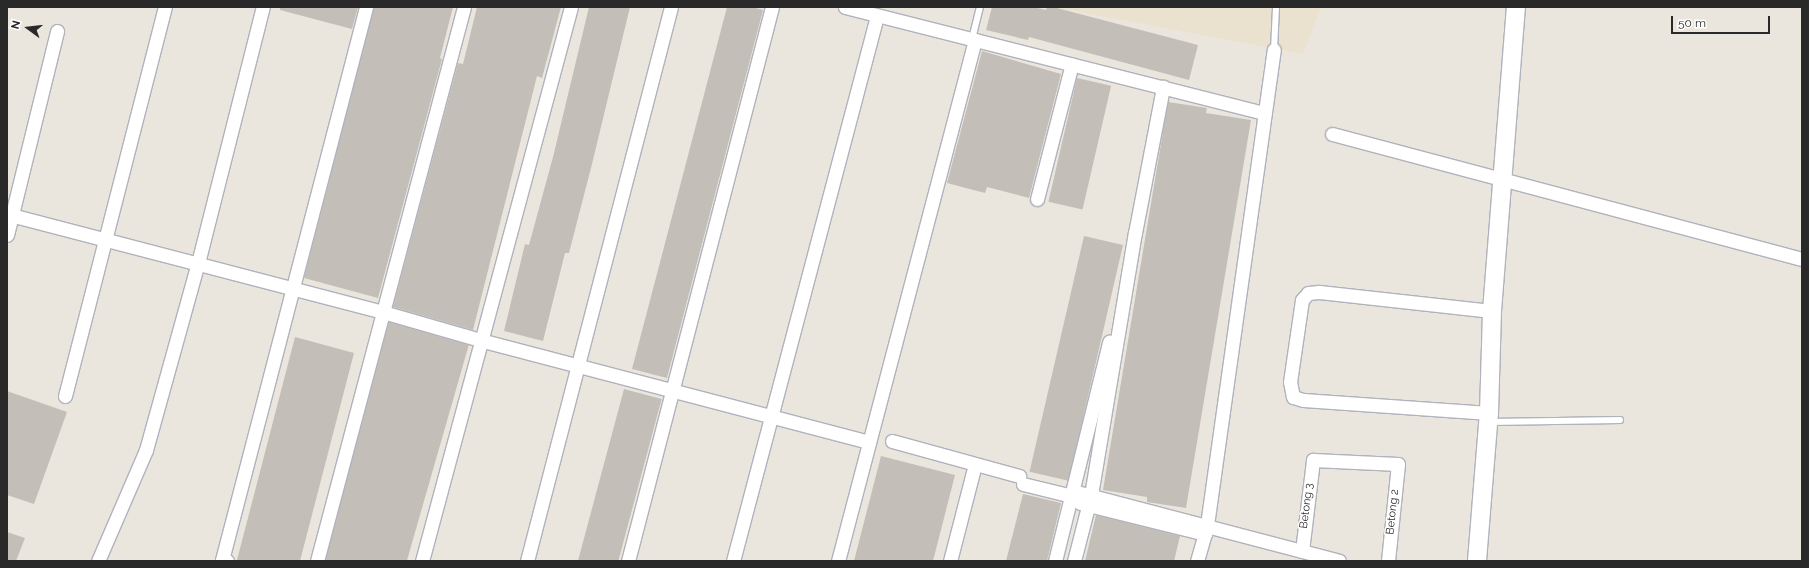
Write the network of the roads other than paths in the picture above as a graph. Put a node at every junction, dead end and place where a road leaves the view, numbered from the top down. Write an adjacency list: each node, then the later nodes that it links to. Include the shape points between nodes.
1 (165, 7): 25 (street)
2 (263, 7): 27 (street)
3 (366, 7): 28 (street)
4 (464, 7): 30 (street)
5 (571, 7): 31 (street)
6 (671, 7): 32 (street)
7 (772, 7): 33 (street)
8 (845, 7): 12 (street)
9 (980, 7): 14 (lane)
10 (1276, 7): 15 (lane)
11 (1516, 7): 20 (street)
12 (877, 16): 14 (street); 35 (street)
13 (57, 31): 22 (street)
14 (973, 39): 16 (street); 39 (street)
15 (1274, 50): 18 (street)
16 (1072, 64): 17 (street); 21 (street)
17 (1163, 87): 18 (street); 23 (street)
18 (1265, 113): 44 (street)
19 (1332, 134): 20 (street)
20 (1503, 180): 26 (street); 29 (street)
21 (1037, 198)
22 (9, 214): 24 (street); 25 (street)
23 (1135, 233): 42 (street); 43 (street)
24 (7, 235)
25 (105, 239): 27 (street); 34 (street)
26 (1802, 259)
27 (198, 263): 28 (street); 46 (street, via 146,450)
28 (292, 288): 30 (street); 47 (street, via 222,560)
29 (1492, 311): 36 (street); 36 (street, via 1319,292 1308,293 1302,300 1290,382 1293,397 1303,400)
30 (383, 312): 31 (street); 48 (street)
31 (480, 340): 32 (street); 49 (street)
32 (578, 365): 33 (street); 50 (street)
33 (672, 390): 35 (street); 51 (street)
34 (65, 396)
35 (772, 416): 39 (street); 52 (street)
36 (1488, 417): 37 (lane); 60 (street)
37 (1620, 420)
38 (892, 441): 40 (street)
39 (869, 442): 53 (street)
40 (974, 464): 42 (street); 54 (street)
41 (1398, 464): 45 (street, Betong 3, via 1313,460); 59 (street, Betong 2)
42 (1072, 496): 43 (street); 55 (street)
43 (1090, 500): 44 (street); 56 (street)
44 (1206, 530): 45 (street); 57 (street)
45 (1302, 551): 58 (street)
46 (98, 561)
47 (226, 561)
48 (317, 561)
49 (422, 561)
50 (527, 561)
51 (628, 561)
52 (733, 561)
53 (838, 561)
54 (950, 561)
55 (1055, 561)
56 (1074, 561)
57 (1197, 561)
58 (1339, 561)
59 (1388, 561)
60 (1477, 561)

